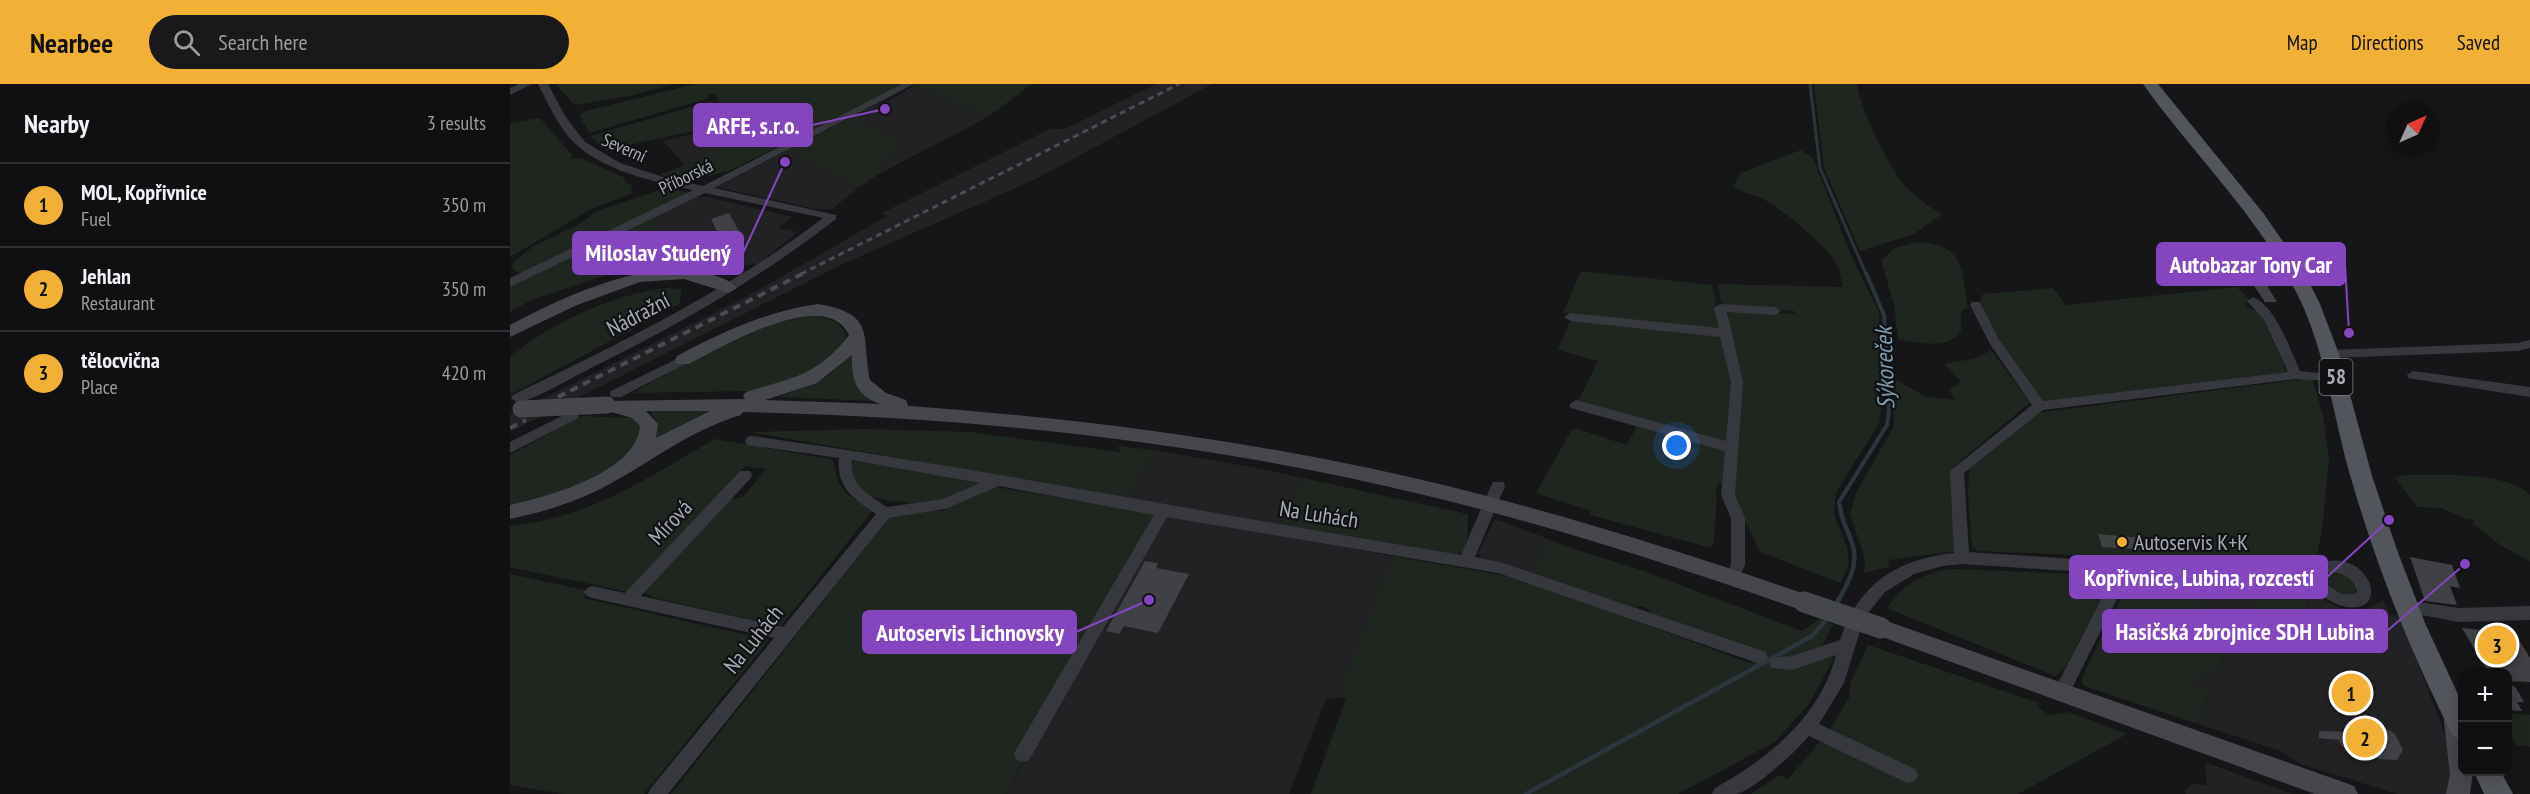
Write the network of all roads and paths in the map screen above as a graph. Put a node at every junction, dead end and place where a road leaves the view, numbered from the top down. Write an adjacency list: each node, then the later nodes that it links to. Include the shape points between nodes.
1 (527, 84): 5 (street)
2 (543, 84): 6 (street, Severní, via 560,117 585,148 645,175)
3 (909, 84): 6 (street, Příborská)
4 (2150, 84): 18 (main road, 58, via 2280,249 2312,306)
5 (510, 92)
6 (703, 189): 7 (street, Severní); 8 (street, Příborská)
7 (832, 217): 9 (street, Nádražní)
8 (510, 283)
9 (729, 288): 14 (main road, via 688,274 649,277 585,296); 26 (street, Nádražní)
10 (2253, 301): 20 (street, via 2270,318)
11 (1976, 306): 29 (street, via 1994,341)
12 (1775, 311): 15 (street, via 1720,308)
13 (1570, 317): 15 (street)
14 (510, 332)
15 (1726, 333): 34 (street, via 1737,382)
16 (856, 338): 19 (main road, via 852,324 840,315 805,311 756,324); 25 (main road, via 834,366 805,383 780,392); 30 (main road, via 860,376 867,390 893,403)
17 (2530, 344): 18 (street)
18 (2329, 354): 22 (main road, 58)
19 (682, 360): 24 (street)
20 (2296, 375): 22 (street); 29 (street)
21 (2413, 375): 23 (street)
22 (2337, 378): 51 (main road, 58, via 2352,440)
23 (2530, 392)
24 (612, 399): 25 (main road); 26 (main road, bridge); 36 (main road, via 649,424 646,441)
25 (711, 403): 27 (main road)
26 (514, 404)
27 (790, 405): 30 (main road); 36 (main road, via 707,418)
28 (1576, 405): 34 (street)
29 (2040, 406): 44 (street, via 1957,471)
30 (936, 413): 40 (main road, via 1274,457)
31 (572, 416): 33 (street)
32 (752, 441): 35 (street, Na Luhách)
33 (510, 448)
34 (1732, 448): 47 (street, via 1728,495 1738,518 1738,566)
35 (846, 455): 38 (street, Na Luhách); 43 (street, via 849,487)
36 (630, 463): 42 (main road, via 574,493)
37 (745, 475): 50 (street, Mírová)
38 (998, 481): 41 (street, Na Luhách); 43 (street, via 945,504)
39 (1498, 486): 40 (street)
40 (1490, 504): 45 (street); 47 (main road)
41 (1164, 510): 45 (street, Na Luhách); 61 (street)
42 (510, 512)
43 (885, 513): 53 (street, Na Luhách)
44 (1962, 558): 46 (street); 54 (street, via 1925,562 1887,579 1864,605)
45 (1467, 560): 55 (street, Na Luhách, via 1551,584)
46 (2125, 568): 48 (street); 57 (street)
47 (1733, 577): 57 (main road, bridge)
48 (2306, 580)
49 (592, 591): 50 (street)
50 (628, 600): 53 (street)
51 (2405, 606): 52 (street, via 2459,615); 58 (main road, 58)
52 (2530, 613)
53 (786, 634): 64 (street, Na Luhách)
54 (1847, 644): 56 (street, via 1792,663); 60 (street, via 1833,689)
55 (1760, 657)
56 (1777, 663)
57 (2061, 693): 66 (main road)
58 (2458, 720)
59 (2458, 722): 67 (main road, via 2462,775)
60 (1807, 727): 62 (street); 65 (street, via 1760,771)
61 (1023, 754)
62 (1909, 774)
63 (2490, 776): 68 (main road)
64 (657, 794)
65 (1721, 794)
66 (2346, 794)
67 (2458, 794)
68 (2499, 794)

